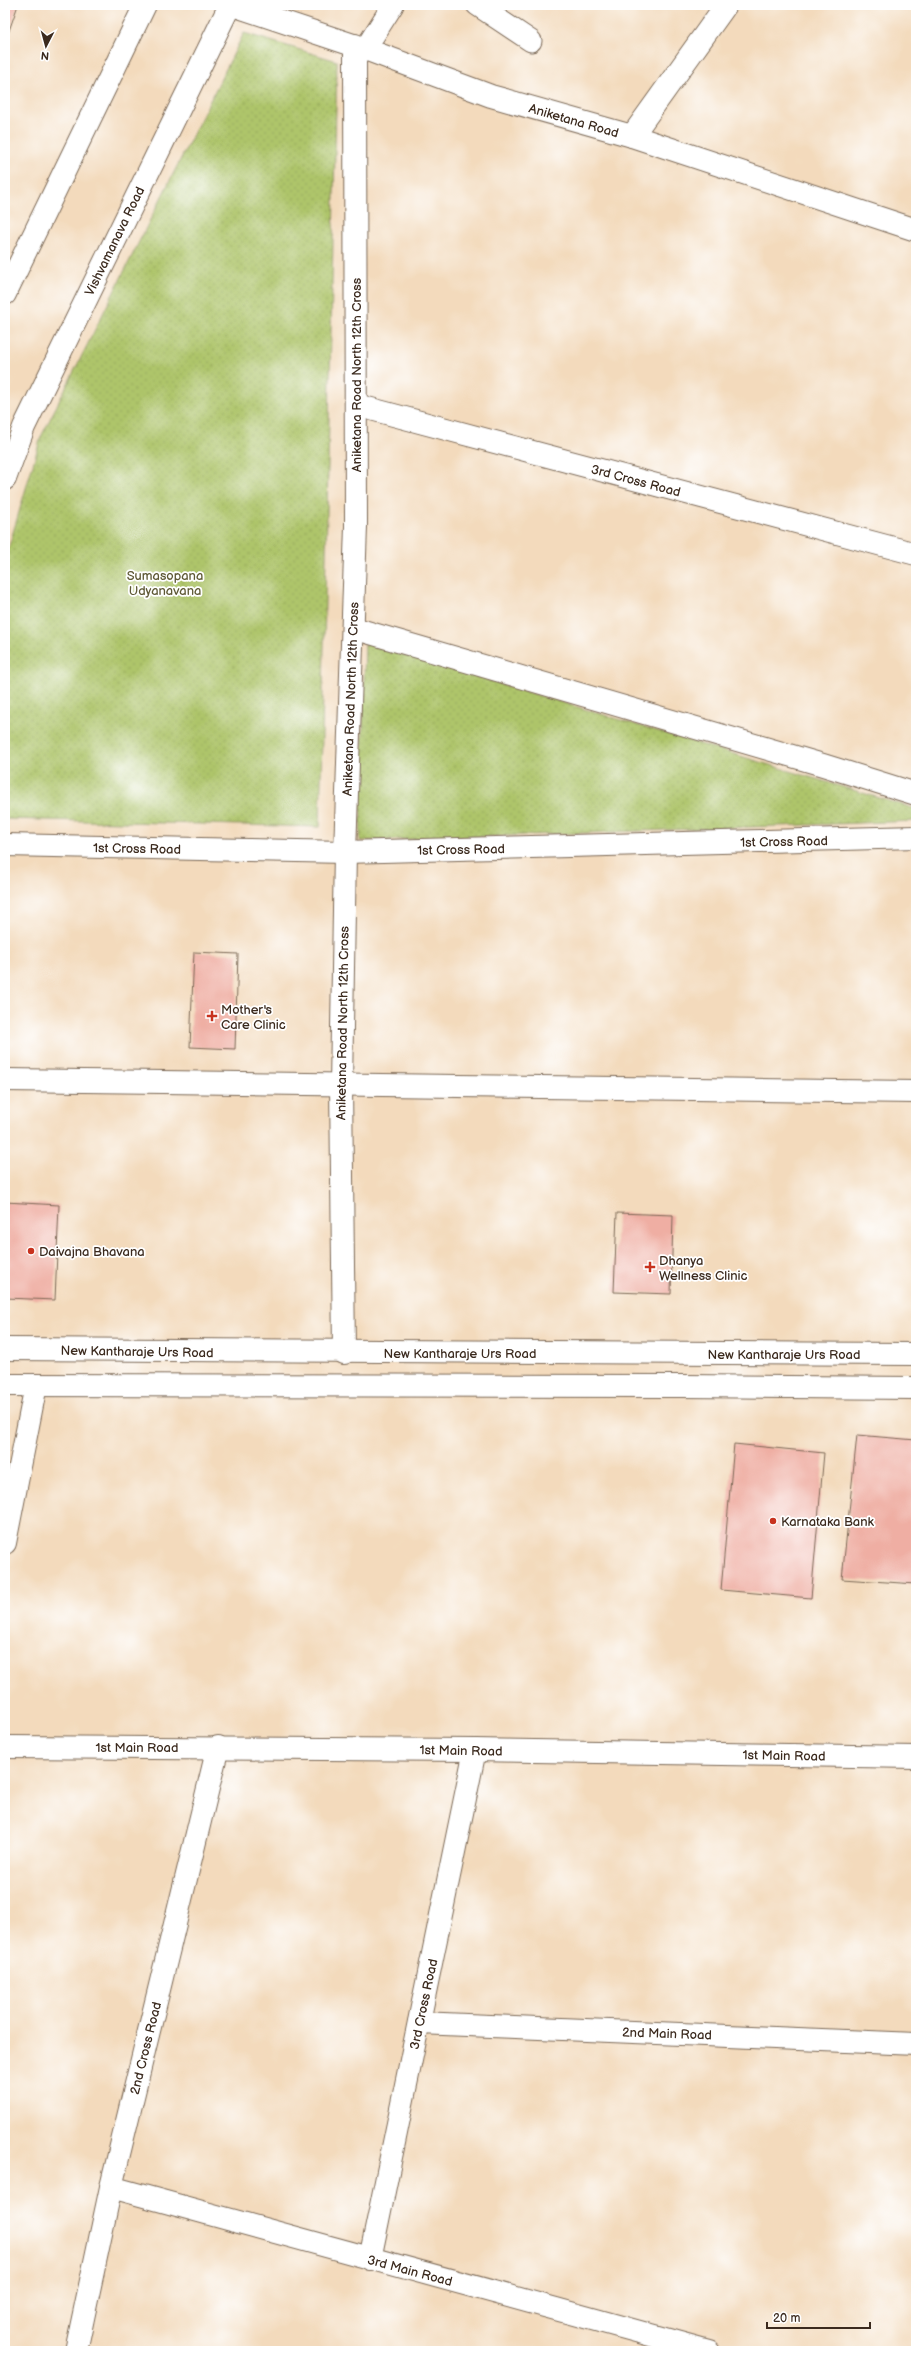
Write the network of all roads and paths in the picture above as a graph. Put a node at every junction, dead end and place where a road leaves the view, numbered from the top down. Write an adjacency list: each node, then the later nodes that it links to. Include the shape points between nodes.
1 (145, 5): 11 (street)
2 (230, 5): 13 (street, Vishvamanava Road, via 24,427)
3 (233, 5): 8 (street, Aniketana Road)
4 (393, 5): 8 (lane)
5 (477, 5): 7 (lane)
6 (726, 5): 9 (street)
7 (530, 41)
8 (360, 47): 9 (street, Aniketana Road, via 491,96); 12 (street, Aniketana Road North 12th Cross)
9 (632, 136): 10 (street, Aniketana Road)
10 (916, 230)
11 (5, 294)
12 (356, 405): 14 (street, 3rd Cross Road); 15 (street, Aniketana Road North 12th Cross, via 356,526)
13 (5, 479)
14 (916, 554)
15 (352, 628): 16 (street); 19 (street, Aniketana Road North 12th Cross)
16 (916, 794)
17 (916, 838): 19 (street, 1st Cross Road)
18 (5, 845): 19 (street, 1st Cross Road)
19 (345, 852): 21 (street, Aniketana Road North 12th Cross)
20 (5, 1080): 21 (street)
21 (341, 1085): 22 (street); 24 (street, Aniketana Road North 12th Cross)
22 (916, 1092)
23 (5, 1350): 24 (street, New Kantharaje Urs Road)
24 (344, 1353): 25 (street, New Kantharaje Urs Road)
25 (916, 1354)
26 (5, 1385): 27 (street)
27 (36, 1385): 28 (street); 29 (street)
28 (916, 1388)
29 (5, 1543)
30 (5, 1746): 31 (street, 1st Main Road)
31 (218, 1747): 32 (street, 1st Main Road); 36 (street, 2nd Cross Road)
32 (475, 1750): 33 (street, 1st Main Road); 34 (street, 3rd Cross Road)
33 (916, 1757)
34 (419, 2023): 35 (street, 2nd Main Road); 37 (street, 3rd Cross Road)
35 (916, 2044)
36 (111, 2187): 37 (street, 3rd Main Road); 38 (street, 2nd Cross Road)
37 (370, 2259): 39 (street, 3rd Main Road)
38 (76, 2351)
39 (709, 2351)

